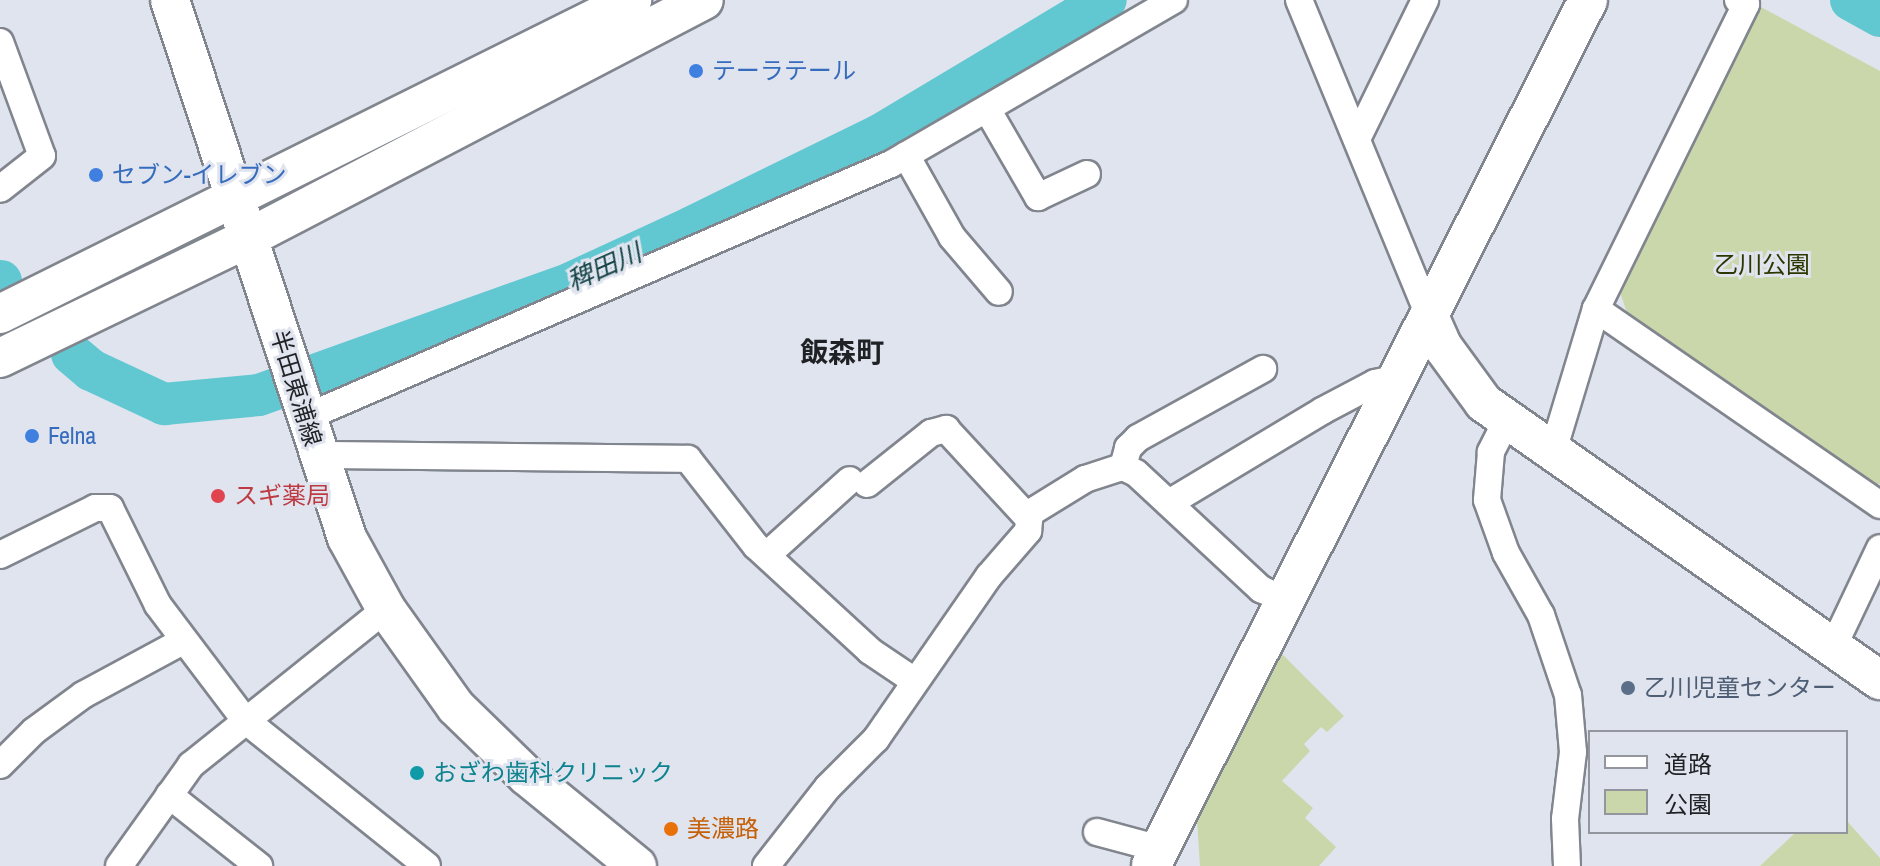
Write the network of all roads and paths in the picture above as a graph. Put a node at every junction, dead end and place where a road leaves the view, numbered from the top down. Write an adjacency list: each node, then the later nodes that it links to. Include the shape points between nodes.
1 (170, 0): 15 (street, 半田東浦線)
2 (632, 0): 15 (street)
3 (704, 0): 16 (street)
4 (1174, 0): 10 (street)
5 (1299, 0): 11 (street)
6 (1425, 0): 11 (street)
7 (1588, 0): 20 (street)
8 (1738, 0): 18 (street, via 1746,4)
9 (0, 42): 14 (street, via 42,156)
10 (987, 109): 12 (street); 13 (street, via 1038,197)
11 (1357, 139): 20 (street)
12 (906, 155): 17 (street, via 952,237); 24 (street)
13 (1087, 174)
14 (0, 189)
15 (235, 198): 16 (street, 半田東浦線); 19 (street)
16 (248, 238): 21 (street); 24 (street, 半田東浦線, via 285,349)
17 (999, 292)
18 (1596, 309): 26 (street); 30 (street)
19 (0, 314)
20 (1429, 316): 23 (street); 25 (street, via 1443,347 1484,403)
21 (0, 358)
22 (1263, 369): 28 (street, via 1138,438 1128,448)
23 (1398, 378): 29 (street, via 1375,383 1322,411); 35 (street)
24 (315, 413): 27 (street, 半田東浦線)
25 (1507, 420): 26 (street); 51 (street, via 1491,452 1487,500 1506,553 1541,615 1568,695 1573,752 1565,819)
26 (1553, 451): 38 (street)
27 (317, 455): 33 (street, via 688,459); 36 (street, 半田東浦線, via 347,538)
28 (1123, 467): 29 (street); 31 (street, via 1073,486 1030,513)
29 (1169, 503): 35 (street, via 1261,589)
30 (1880, 505)
31 (1029, 519): 33 (street, via 946,429 931,433 858,482); 39 (street, via 1028,531)
32 (1880, 548): 38 (street)
33 (768, 554): 39 (street, via 870,651)
34 (0, 555): 37 (street, via 95,508 110,508 146,583)
35 (1285, 600): 45 (street)
36 (386, 609): 41 (street); 47 (street, 半田東浦線, via 456,707 490,743)
37 (183, 641): 41 (street); 42 (street, via 83,695 34,731)
38 (1834, 645): 40 (street)
39 (913, 680): 50 (street, via 876,739 828,787)
40 (1880, 680)
41 (245, 720): 43 (street, via 191,765); 49 (street)
42 (0, 765)
43 (169, 795): 46 (street); 48 (street)
44 (1097, 832): 45 (street)
45 (1155, 858)
46 (127, 863)
47 (627, 863)
48 (259, 866)
49 (427, 866)
50 (766, 866)
51 (1567, 866)

